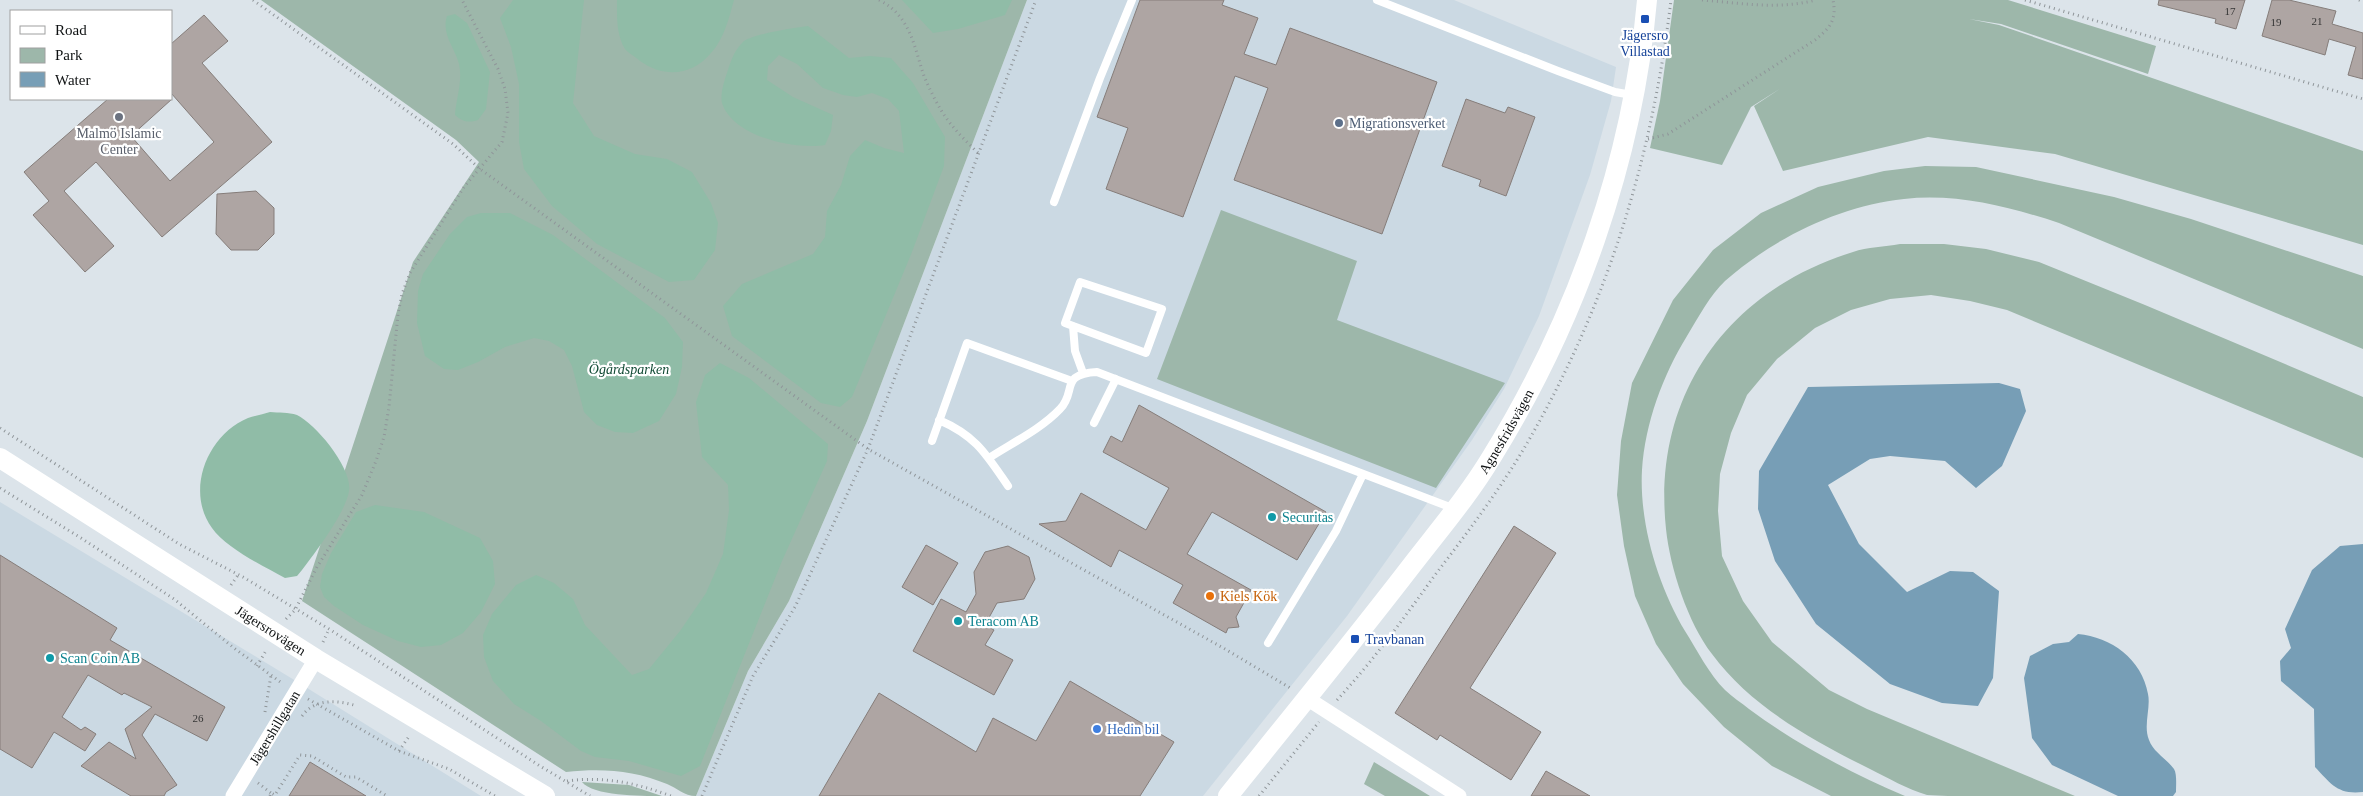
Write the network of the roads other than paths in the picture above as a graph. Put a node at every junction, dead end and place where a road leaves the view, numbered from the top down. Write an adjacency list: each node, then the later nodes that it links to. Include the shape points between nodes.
1 (1132, 0): 5 (lane)
2 (1376, 0): 4 (lane, via 1615,92)
3 (1647, 0): 4 (main road, Agnesfridsvägen)
4 (1634, 95): 17 (main road, Agnesfridsvägen, via 1610,191 1564,320 1491,460)
5 (1054, 202)
6 (1073, 326): 6 (lane, via 1146,354 1162,309 1080,282 1065,324); 7 (lane, via 1075,351)
7 (1083, 373): 8 (lane, via 1097,372); 9 (lane)
8 (1116, 379): 11 (lane); 15 (lane)
9 (1072, 381): 10 (lane, via 967,343); 14 (lane, via 1062,407 1053,416)
10 (939, 420): 12 (lane); 14 (lane, via 969,435)
11 (1094, 423)
12 (932, 441)
13 (0, 458): 19 (main road, Jägersrovägen)
14 (989, 458): 16 (lane)
15 (1363, 474): 17 (lane); 18 (lane, via 1336,531)
16 (1008, 486)
17 (1455, 509): 20 (main road, Agnesfridsvägen)
18 (1268, 643)
19 (316, 659): 21 (street, Jägershillgatan); 22 (main road, Jägersrovägen)
20 (1299, 690): 23 (main road, Agnesfridsvägen); 24 (street)
21 (233, 796)
22 (545, 796)
23 (1228, 796)
24 (1459, 796)

